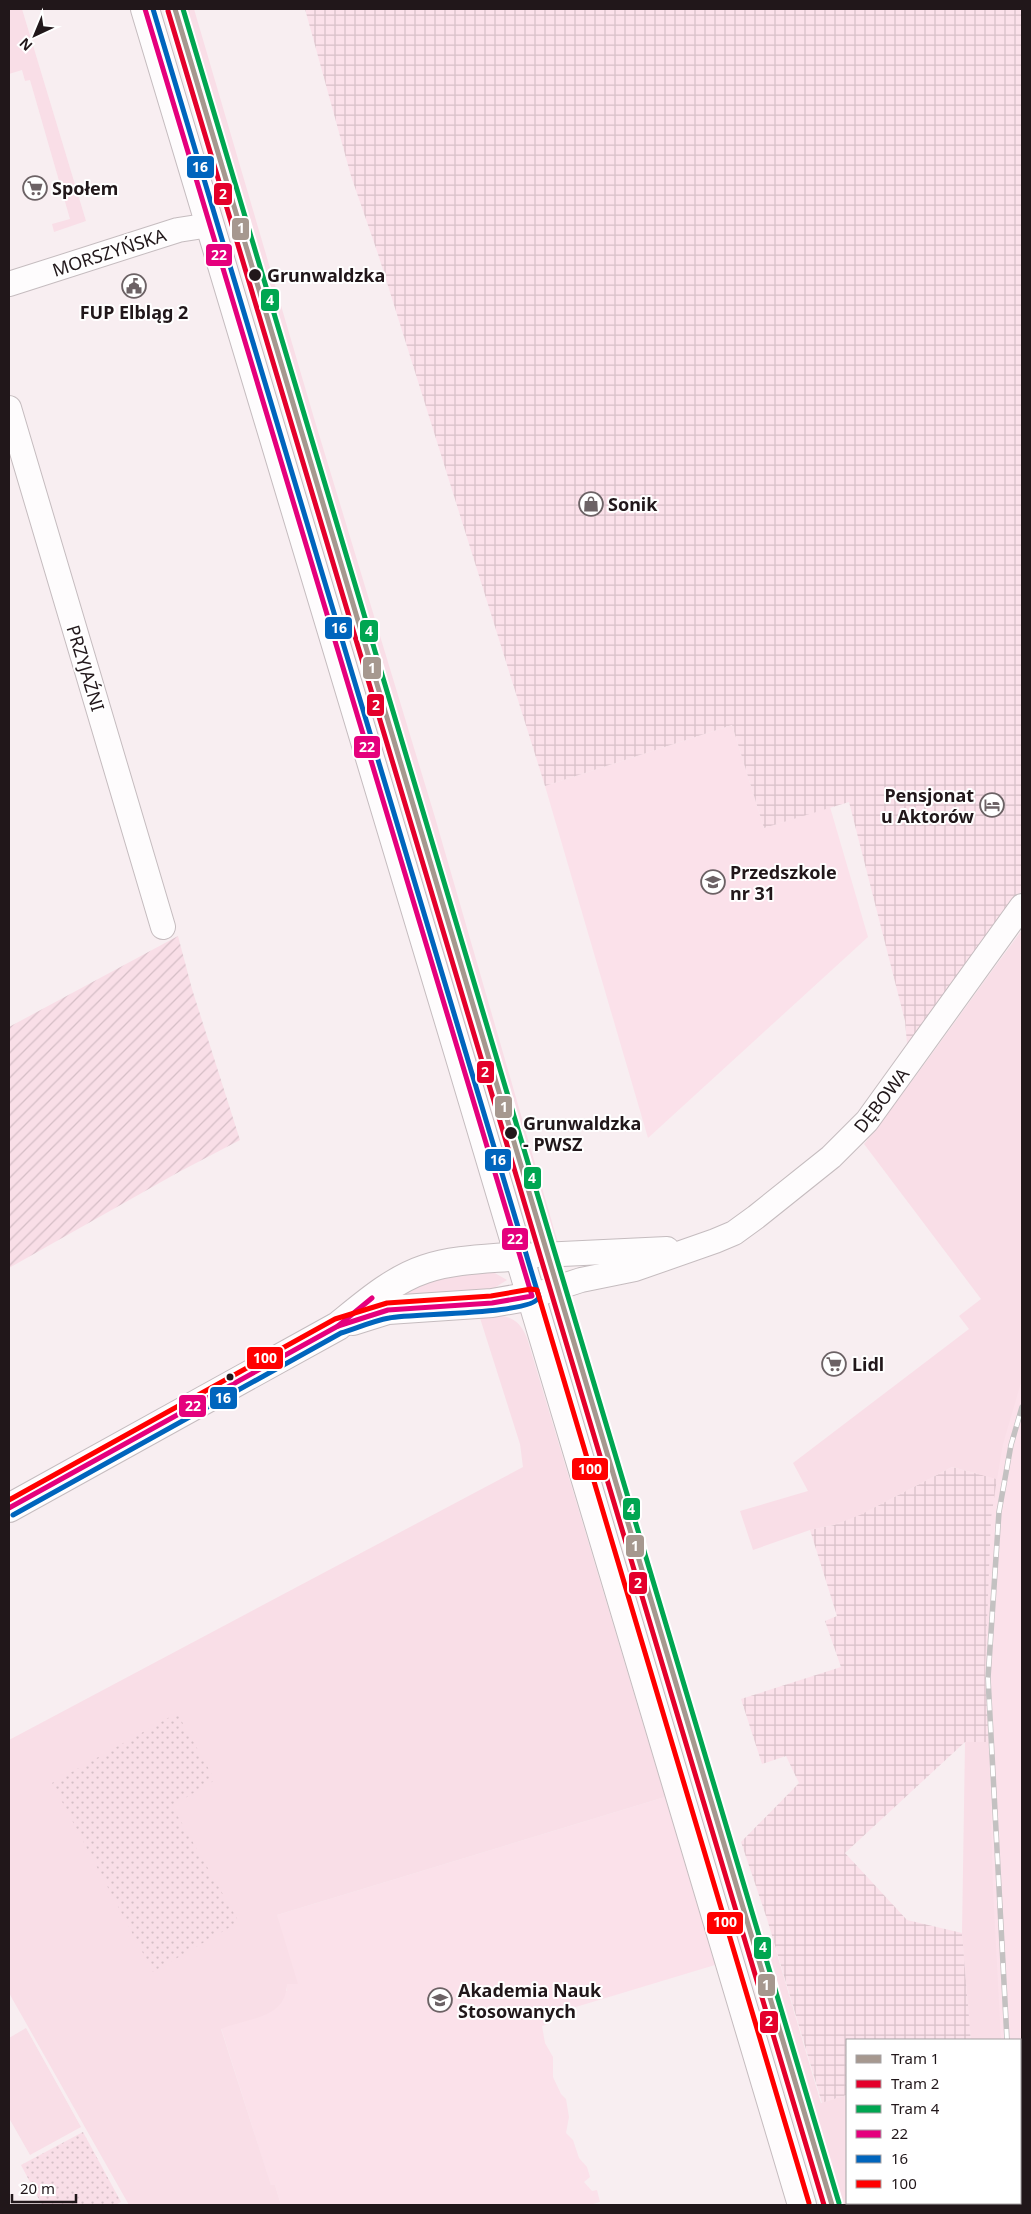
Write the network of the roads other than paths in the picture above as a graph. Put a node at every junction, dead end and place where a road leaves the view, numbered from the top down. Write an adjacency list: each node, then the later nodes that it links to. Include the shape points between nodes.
1 (145, 9): 2 (main road)
2 (210, 225): 3 (street, MORSZYŃSKA, via 178,230); 8 (main road)
3 (9, 284)
4 (9, 408): 6 (street, PRZYJAŹNI)
5 (1022, 906): 7 (street, DĘBOWA, via 867,1121 831,1157 756,1217 734,1232)
6 (163, 927)
7 (696, 1247): 8 (street, DĘBOWA); 9 (street, DĘBOWA, via 635,1269 581,1280)
8 (520, 1256): 9 (main road); 10 (main road, via 424,1269 375,1296)
9 (532, 1296): 10 (main road, via 492,1303 388,1310); 12 (main road)
10 (338, 1326): 11 (main road)
11 (9, 1508)
12 (802, 2205)

